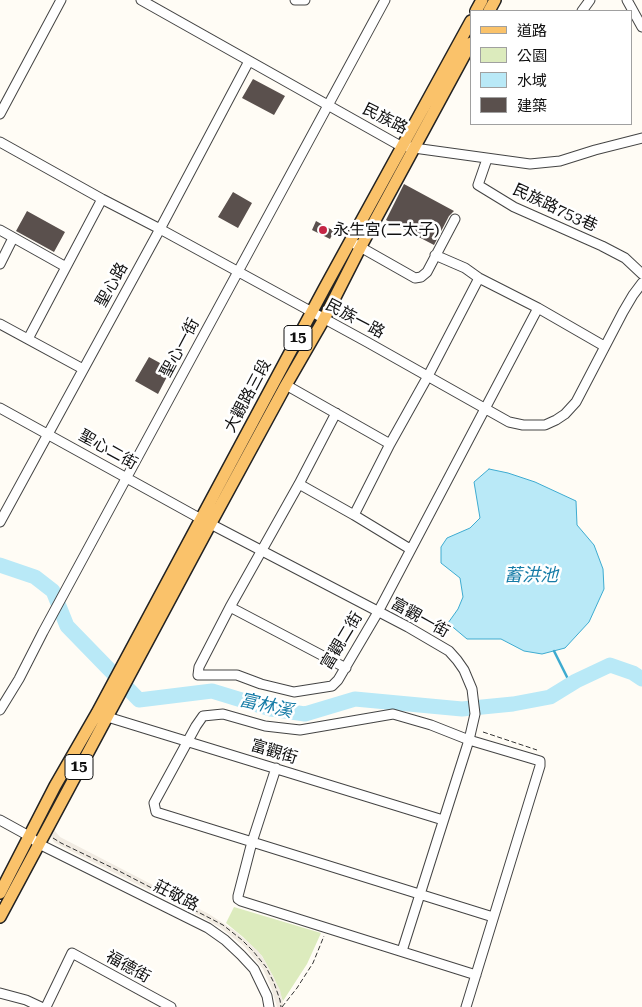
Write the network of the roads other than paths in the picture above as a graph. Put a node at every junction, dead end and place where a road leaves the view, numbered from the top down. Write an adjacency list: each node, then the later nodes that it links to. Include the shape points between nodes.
1 (61, 0): 12 (street)
2 (141, 0): 10 (street, 民族路)
3 (295, 0): 4 (street)
4 (305, 0)
5 (384, 0): 11 (street, 聖心一街)
6 (627, 0): 8 (street)
7 (470, 26): 9 (main road, 大觀路三段 / 15)
8 (642, 27)
9 (467, 41): 15 (main road, 大觀路三段 / 15)
10 (249, 61): 11 (street, 民族路); 19 (street, 聖心路)
11 (328, 106): 15 (street, 民族路, via 397,144); 26 (street, 聖心一街)
12 (0, 114)
13 (642, 138): 16 (street, 民族路, via 560,161 530,164)
14 (0, 142): 17 (street, 民族一路)
15 (409, 147): 16 (street, 民族路); 22 (main road, 大觀路三段 / 15)
16 (487, 159): 27 (street, 民族路753巷, via 478,185 514,207 625,258)
17 (102, 199): 19 (street, 民族一路); 25 (street)
18 (455, 219): 23 (street)
19 (160, 229): 26 (street, 民族一路); 36 (street, 聖心路)
20 (0, 230): 21 (street)
21 (14, 238): 24 (street); 25 (street)
22 (355, 245): 23 (street, via 415,278 427,272); 31 (main road, 大觀路三段 / 15); 32 (main road, 大觀路三段 / 15)
23 (435, 255): 28 (street)
24 (0, 264)
25 (66, 267): 34 (street)
26 (238, 272): 31 (street, 民族一路); 44 (street, 聖心一街)
27 (642, 274)
28 (480, 278): 30 (street); 37 (street)
29 (642, 283): 35 (street, 民族一路)
30 (538, 308): 35 (street); 40 (street, 富觀二街)
31 (312, 313): 32 (street, 民族一路); 47 (main road, 大觀路三段 / 15)
32 (324, 319): 37 (street, 民族一路); 38 (main road, 大觀路三段 / 15)
33 (0, 324): 34 (street)
34 (28, 340): 36 (street)
35 (604, 346): 40 (street, 民族一路, via 576,402 556,420 545,425 523,426)
36 (83, 369): 42 (street, 聖心路)
37 (428, 376): 40 (street, 民族一路); 43 (street)
38 (286, 385): 41 (street); 47 (main road, 大觀路三段 / 15)
39 (0, 408): 42 (street, 聖心二街)
40 (486, 409): 49 (street, 富觀二街)
41 (336, 413): 43 (street); 45 (street, 富觀二街)
42 (48, 434): 44 (street, 聖心二街); 48 (street, 聖心路)
43 (390, 444): 46 (street)
44 (126, 478): 47 (street, 聖心二街); 55 (street, 聖心一街)
45 (299, 484): 46 (street); 50 (street, 富觀二街)
46 (354, 515): 49 (street)
47 (206, 521): 50 (street, 富觀一街); 54 (main road, 大觀路三段 / 15, via 127,656); 54 (main road, 大觀路三段 / 15, via 139,658)
48 (0, 522)
49 (410, 549): 52 (street, 富觀二街)
50 (261, 551): 51 (street, 富觀二街); 52 (street, 富觀一街)
51 (230, 608): 53 (street); 53 (street, 富觀二街, via 199,667 198,675 237,675 294,692 332,686)
52 (378, 612): 53 (street, 富觀二街); 57 (street, 富觀一街, via 448,651 457,660 472,689 475,714)
53 (346, 668)
54 (115, 689): 56 (main road, 15)
55 (0, 710)
56 (102, 715): 58 (street, 富觀街); 62 (main road, 15, via 55,786); 64 (main road, 15)
57 (469, 740): 58 (street, via 393,714 300,730 265,726 223,714 203,716); 61 (street, 富觀一街); 68 (street, via 540,761)
58 (187, 741): 59 (street, 富觀街); 63 (street, via 154,803 156,812)
59 (276, 768): 61 (street, 富觀街); 63 (street)
60 (0, 820): 62 (street, 莊敬路)
61 (443, 820): 66 (street, 富觀一街)
62 (29, 836): 64 (street, 莊敬路); 65 (main road, 15)
63 (252, 842): 66 (street); 69 (street, via 238,899)
64 (39, 844): 67 (main road, 15); 75 (street, 莊敬路, via 208,928 225,940 254,969)
65 (0, 893)
66 (420, 894): 68 (street); 69 (street, 富觀一街)
67 (0, 917)
68 (494, 917): 70 (street)
69 (402, 951): 70 (street)
70 (476, 975): 76 (street)
71 (0, 993): 72 (street)
72 (41, 1007)
73 (46, 1007): 74 (street, 福德街, via 72,953)
74 (171, 1007)
75 (269, 1007)
76 (466, 1007)

